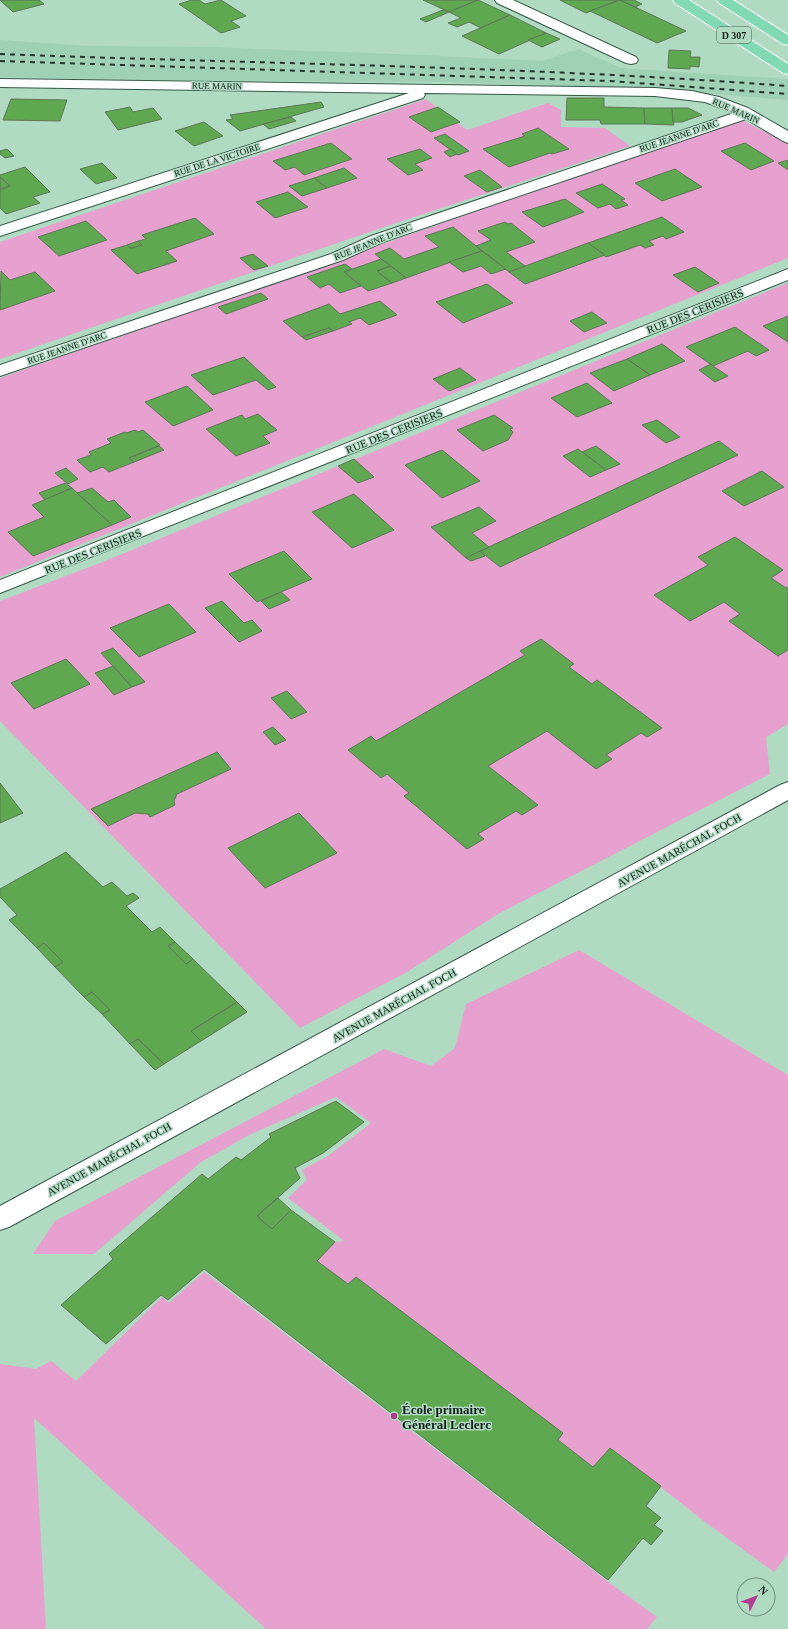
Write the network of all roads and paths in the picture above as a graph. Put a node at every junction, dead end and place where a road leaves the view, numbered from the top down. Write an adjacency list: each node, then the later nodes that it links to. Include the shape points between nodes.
1 (502, 0): 5 (street)
2 (680, 0): 6 (main road, D 307)
3 (724, 0): 4 (main road, D 307)
4 (788, 41)
5 (631, 60)
6 (788, 70)
7 (0, 83): 8 (street, RUE MARIN)
8 (434, 89): 9 (street, RUE MARIN, via 655,92 713,99); 11 (street, RUE DE LA VICTOIRE)
9 (747, 114): 10 (street, RUE MARIN); 13 (street, RUE JEANNE D'ARC, via 377,239 337,257)
10 (785, 133)
11 (0, 231)
12 (788, 274): 14 (street, RUE DES CERISIERS)
13 (0, 371)
14 (0, 587)
15 (788, 790): 16 (street, AVENUE MARÉCHAL FOCH)
16 (0, 1219)

